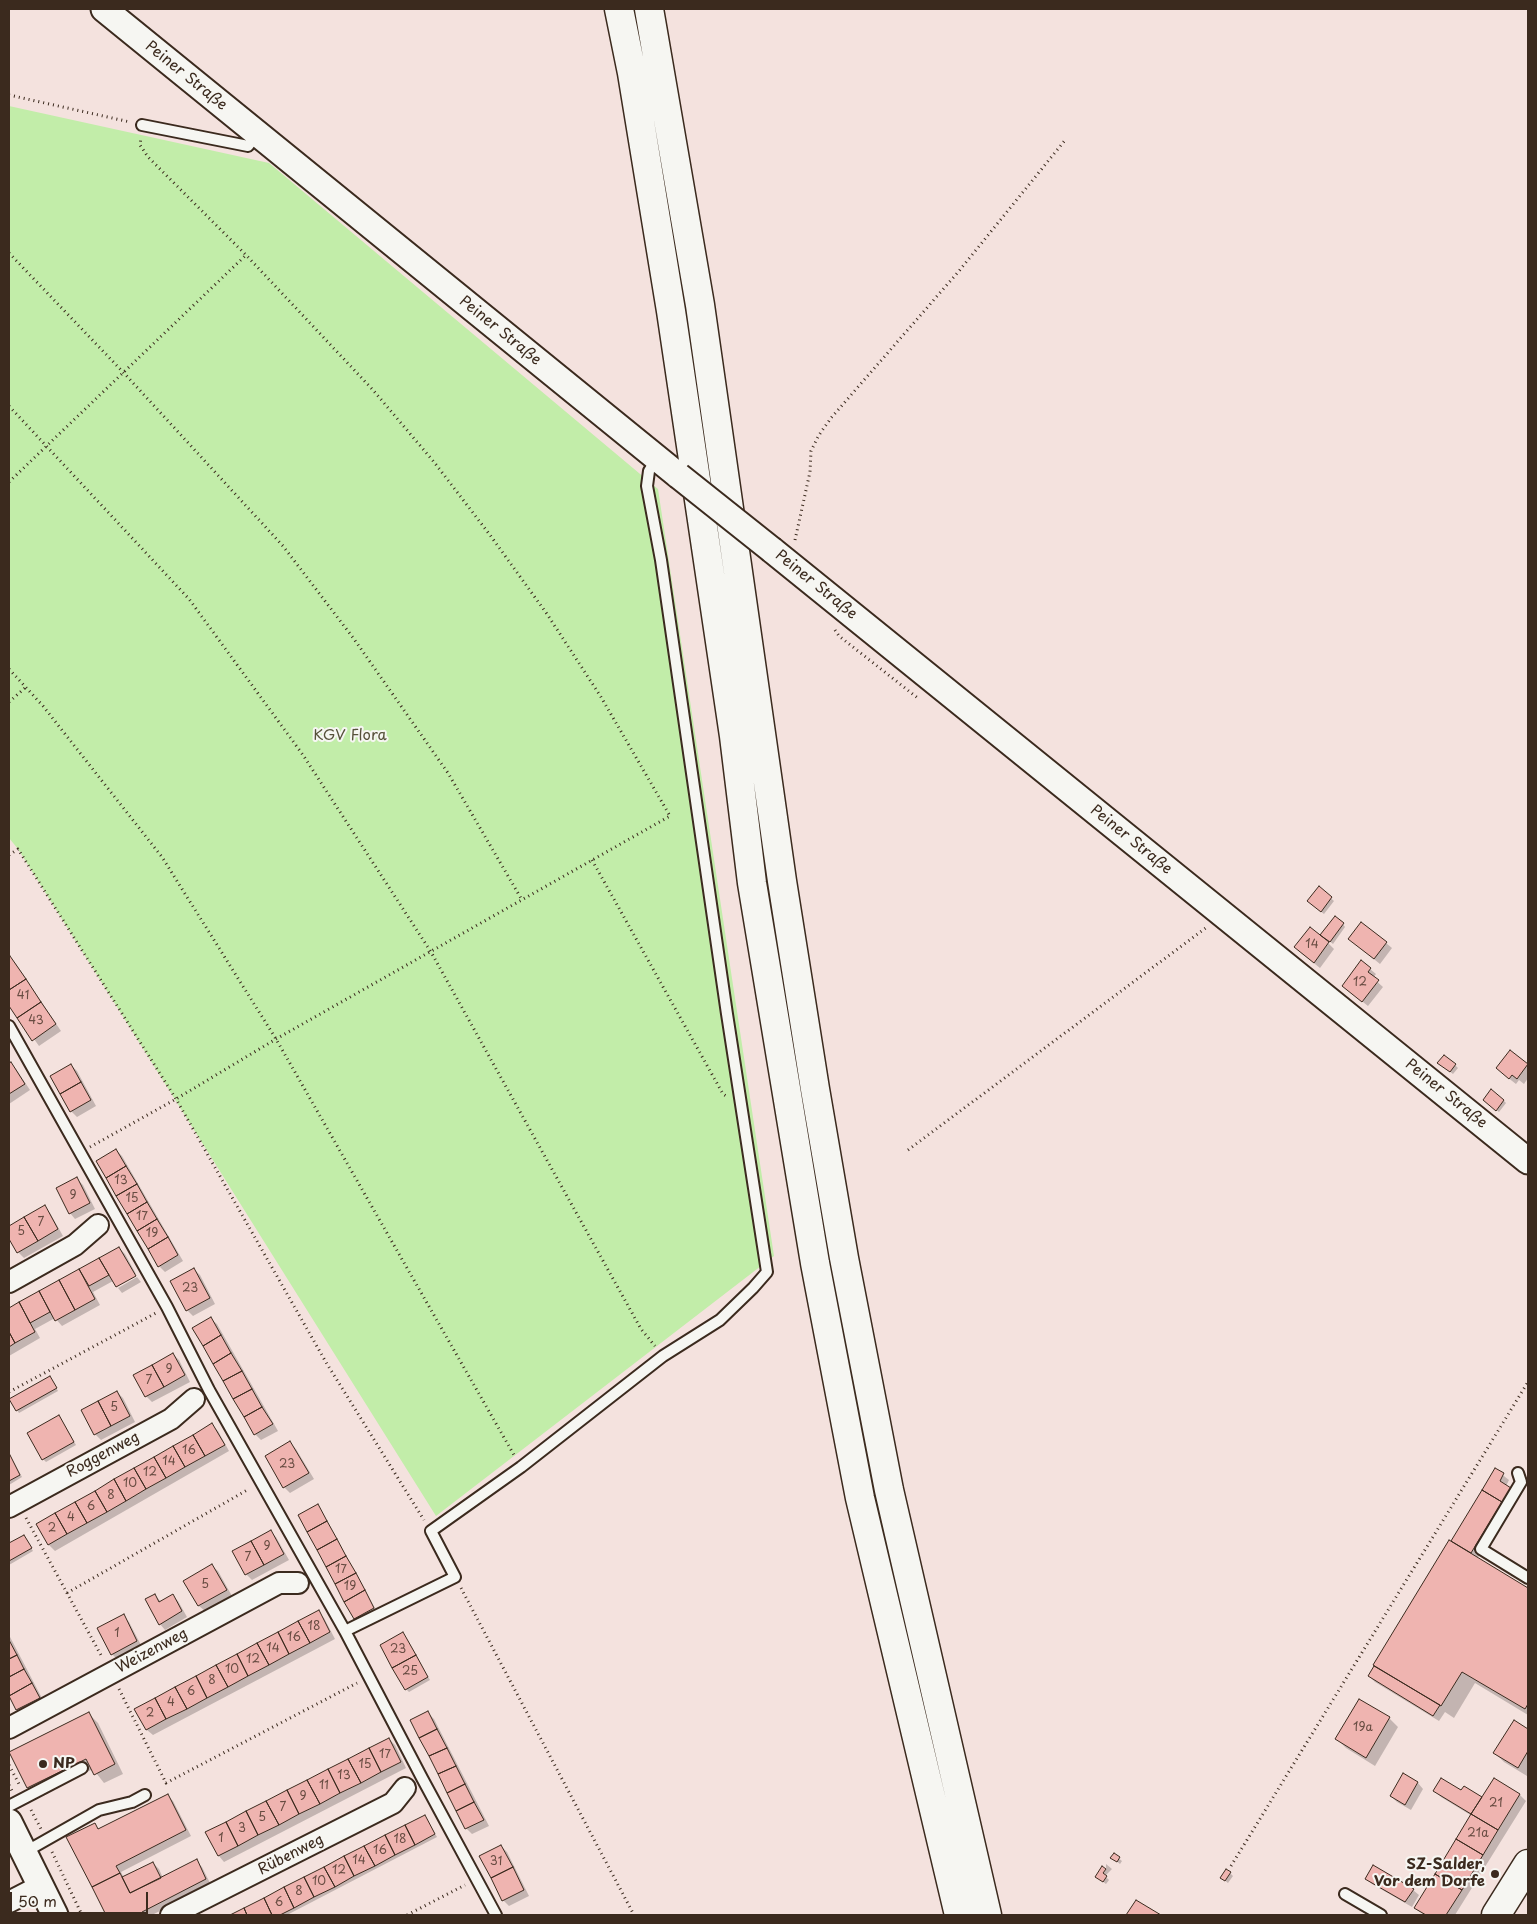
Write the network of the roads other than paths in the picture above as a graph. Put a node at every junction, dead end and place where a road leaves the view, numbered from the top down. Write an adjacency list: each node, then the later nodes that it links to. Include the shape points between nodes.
1 (104, 9): 5 (street, Peiner Straße)
2 (619, 9): 32 (main road, via 671,311 734,736 752,883 815,1263 860,1498)
3 (650, 9): 33 (main road, via 700,305 782,881 844,1258 889,1490)
4 (142, 125): 5 (lane, via 248,146)
5 (257, 134): 6 (street, Peiner Straße)
6 (657, 458): 8 (street, Peiner Straße, bridge); 17 (lane, via 649,471 647,486 663,569 767,1272 720,1320 663,1356 521,1467 431,1531 455,1576)
7 (9, 1026): 9 (lane)
8 (1528, 1161)
9 (116, 1216): 10 (lane); 12 (lane, via 167,1307)
10 (98, 1225): 11 (street, via 75,1246)
11 (9, 1282)
12 (201, 1395): 14 (street, Roggenweg, via 170,1419); 15 (lane, via 261,1482)
13 (1518, 1473): 16 (lane, via 1521,1482 1480,1549)
14 (13, 1504)
15 (305, 1578): 17 (lane); 18 (street, Weizenweg, via 279,1583)
16 (1528, 1578)
17 (345, 1631): 20 (lane)
18 (9, 1728)
19 (82, 1768): 22 (lane)
20 (413, 1783): 30 (street, Rübenweg, via 393,1803); 31 (lane)
21 (145, 1796): 24 (lane, via 99,1810)
22 (9, 1806)
23 (9, 1822): 24 (street)
24 (24, 1852): 26 (street)
25 (1528, 1864): 35 (main road)
26 (40, 1886): 28 (street); 29 (street)
27 (1345, 1894): 34 (lane)
28 (9, 1902)
29 (55, 1915)
30 (171, 1915)
31 (496, 1915)
32 (959, 1915)
33 (987, 1915)
34 (1381, 1915)
35 (1496, 1915)

